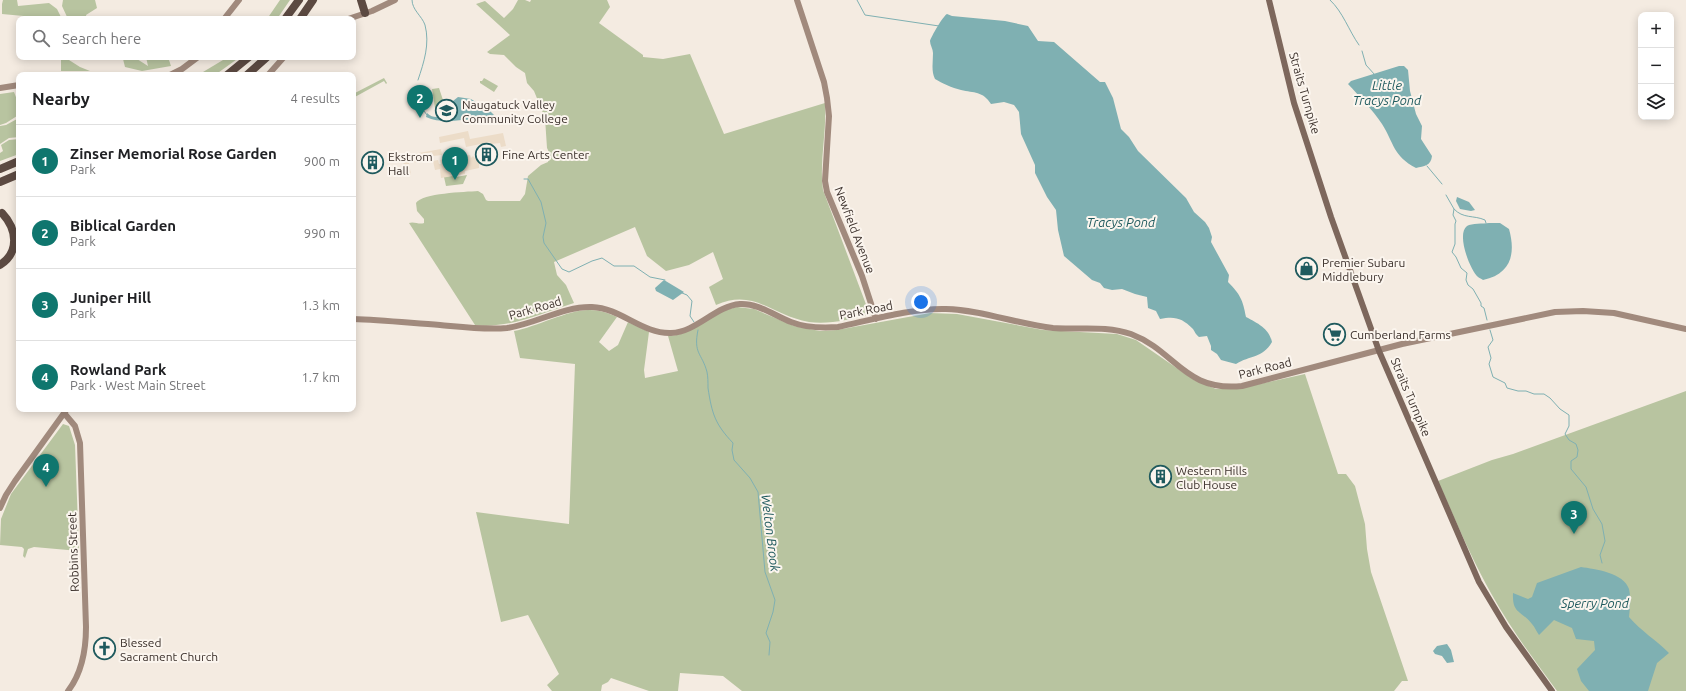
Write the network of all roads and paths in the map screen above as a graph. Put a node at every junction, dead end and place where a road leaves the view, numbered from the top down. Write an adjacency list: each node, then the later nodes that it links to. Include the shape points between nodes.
1 (239, 0): 9 (main road)
2 (299, 0): 10 (highway)
3 (313, 0): 11 (highway)
4 (361, 0): 8 (highway)
5 (395, 0): 8 (main road)
6 (797, 0): 31 (main road, Newfield Avenue, via 827,98 827,192 862,276)
7 (1269, 0): 33 (main road, Straits Turnpike, via 1294,103)
8 (365, 13): 12 (main road)
9 (226, 16)
10 (287, 16)
11 (302, 16)
12 (356, 16)
13 (195, 60): 17 (main road)
14 (246, 60): 18 (highway)
15 (264, 60): 19 (highway)
16 (281, 60): 20 (main road)
17 (184, 72)
18 (232, 72)
19 (250, 72)
20 (271, 72)
21 (16, 85): 22 (main road)
22 (0, 88)
23 (16, 162): 24 (highway)
24 (0, 169)
25 (16, 175): 26 (highway)
26 (0, 182)
27 (1, 212): 28 (highway); 29 (highway, via 12,226 14,242 10,256)
28 (16, 230)
29 (0, 265)
30 (356, 319): 31 (main road, Park Road, via 506,328 565,311 596,307 620,314 649,329 670,333 691,328 728,307 740,304 754,305 792,322 814,327 838,327)
31 (876, 319): 33 (main road, Park Road, via 945,308 1052,328 1119,331 1148,343 1198,381 1219,387 1242,386)
32 (1686, 329): 33 (main road, Park Road, via 1614,313 1562,311)
33 (1379, 351): 38 (main road, Straits Turnpike, via 1479,582 1506,627)
34 (65, 412): 36 (main road, via 15,480)
35 (67, 412): 37 (main road, Robbins Street, via 80,443 86,627 82,661 75,681)
36 (0, 508)
37 (68, 691)
38 (1552, 691)

